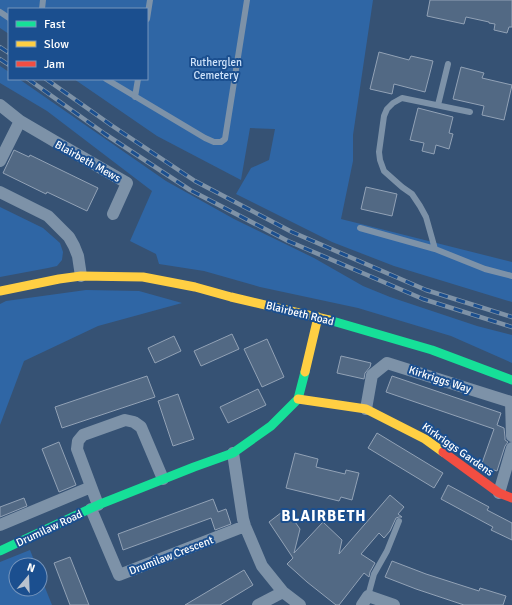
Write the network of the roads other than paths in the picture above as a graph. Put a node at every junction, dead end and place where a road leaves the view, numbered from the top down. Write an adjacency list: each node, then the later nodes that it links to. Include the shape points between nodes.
1 (150, 0): 3 (lane)
2 (247, 0): 7 (lane, via 225,139 214,142 205,138)
3 (148, 13)
4 (448, 64): 9 (lane)
5 (108, 80): 7 (lane)
6 (138, 80): 7 (lane)
7 (135, 97)
8 (0, 105): 11 (street, Blairbeth Mews)
9 (438, 105): 10 (lane); 16 (lane, via 402,98 393,102 384,116 379,152 384,171 412,194 420,206 426,217)
10 (470, 112)
11 (20, 121): 12 (street); 14 (street, Blairbeth Mews, via 128,183)
12 (0, 161)
13 (0, 192): 17 (street, via 48,216 69,237 78,256)
14 (113, 214)
15 (360, 228): 16 (lane)
16 (435, 249): 18 (lane, via 485,269)
17 (81, 276): 19 (street, Blairbeth Road, via 59,278); 20 (street, Blairbeth Road, via 143,277)
18 (512, 276)
19 (0, 291)
20 (318, 317): 21 (street, Blairbeth Road, via 432,350); 22 (street)
21 (512, 380)
22 (298, 399): 23 (street, Kirkriggs Gardens); 26 (street, Drumilaw Road, via 271,426)
23 (366, 409): 24 (street, Kirkriggs Way, via 372,375 387,363 511,402); 29 (street, Kirkriggs Gardens, via 425,438)
24 (512, 436)
25 (512, 448): 29 (street)
26 (233, 453): 27 (street, Drumilaw Road); 34 (street)
27 (163, 479): 28 (street, via 141,427 125,420 84,435 78,441 77,449); 31 (street, Drumilaw Road)
28 (91, 487): 31 (street); 33 (street, Drumilaw Road)
29 (499, 492): 30 (street, Kirkriggs Gardens)
30 (512, 498)
31 (95, 507): 34 (street, Drumilaw Crescent, via 119,575); 35 (street, Drumilaw Road)
32 (398, 521): 37 (lane)
33 (0, 525)
34 (245, 526): 36 (street, via 262,566)
35 (0, 551)
36 (283, 592): 38 (street); 39 (street)
37 (365, 601): 40 (street)
38 (258, 605)
39 (300, 605)
40 (394, 605)

